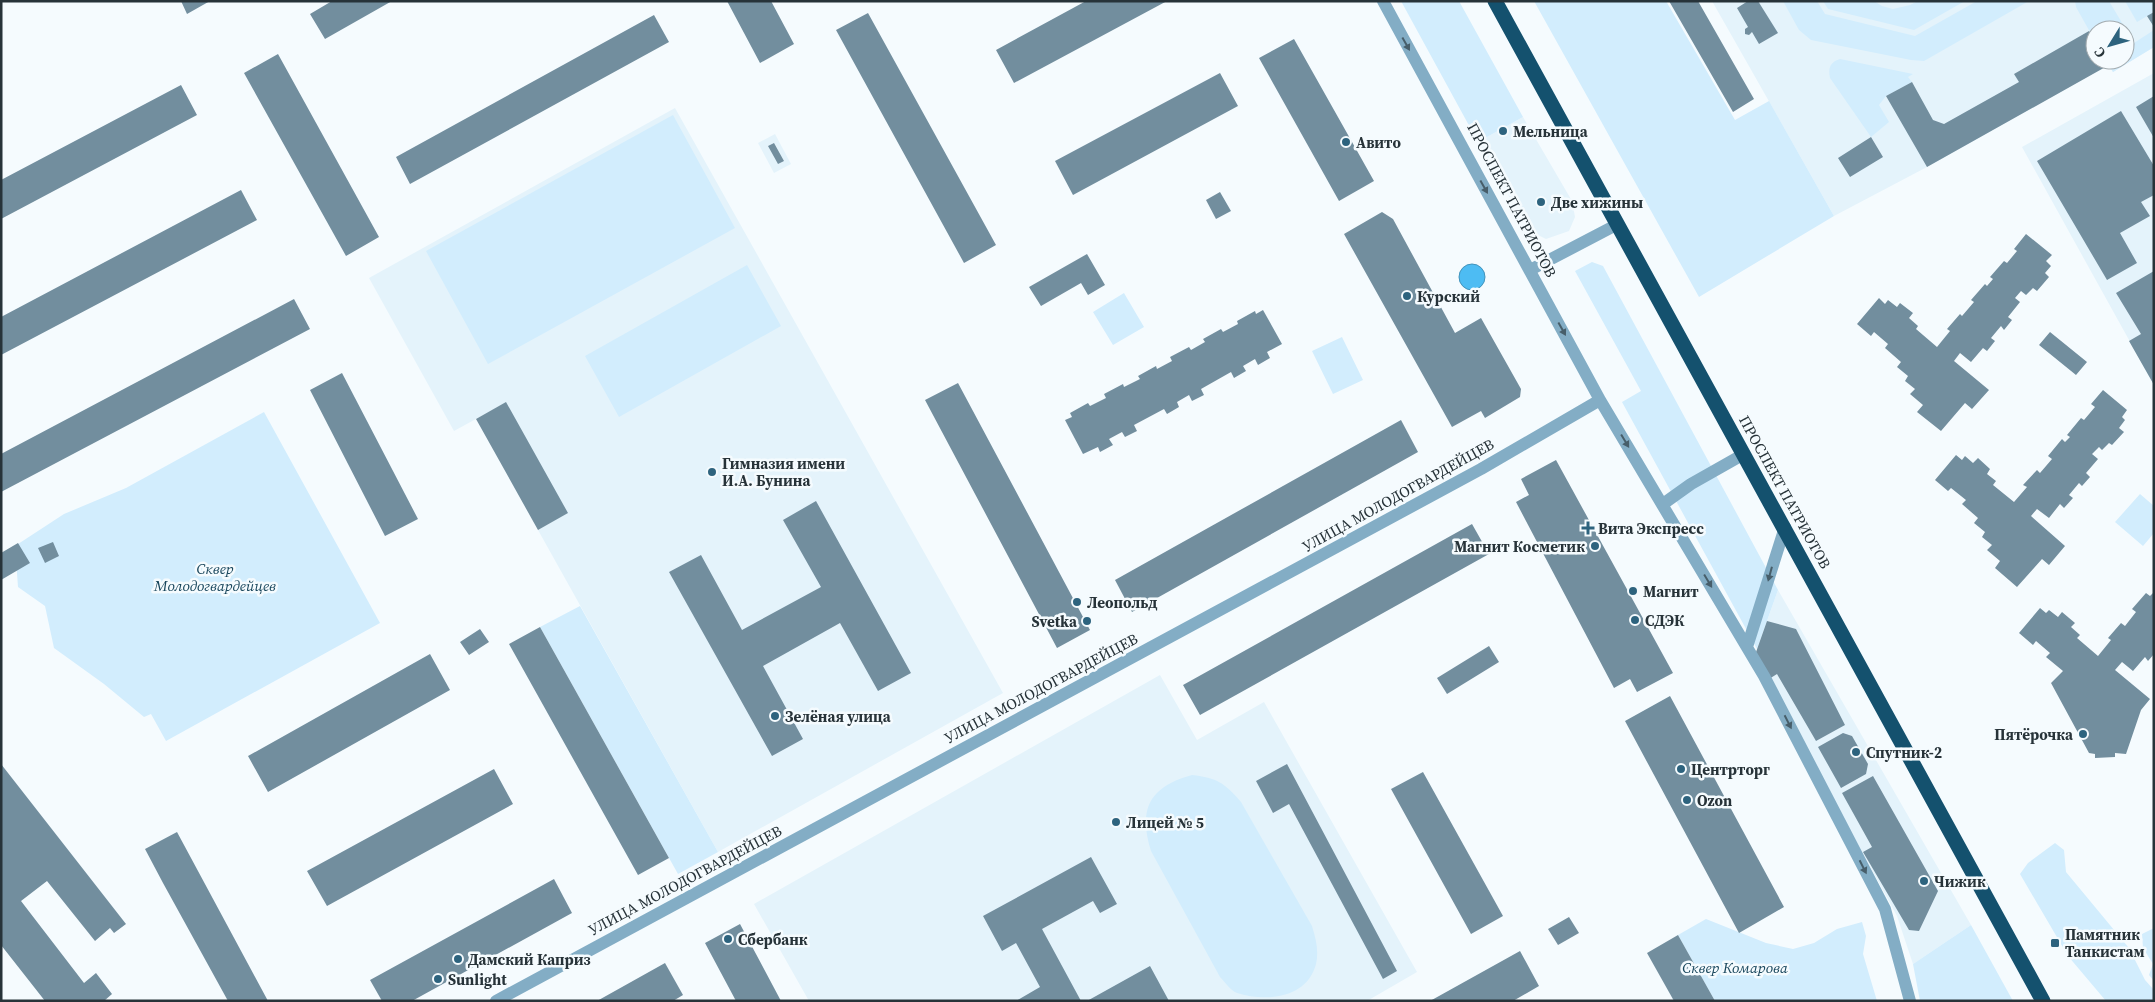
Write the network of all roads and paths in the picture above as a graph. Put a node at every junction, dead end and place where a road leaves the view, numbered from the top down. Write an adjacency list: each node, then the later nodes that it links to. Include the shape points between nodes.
1 (1383, 1): 4 (street, ПРОСПЕКТ ПАТРИОТОВ, one-way to 4)
2 (1495, 1): 3 (highway, ПРОСПЕКТ ПАТРИОТОВ)
3 (1618, 224): 4 (street); 6 (highway, ПРОСПЕКТ ПАТРИОТОВ)
4 (1530, 270): 5 (street, ПРОСПЕКТ ПАТРИОТОВ, one-way to 5)
5 (1600, 400): 7 (street, ПРОСПЕКТ ПАТРИОТОВ, one-way to 7); 10 (street, УЛИЦА МОЛОДОГВАРДЕЙЦЕВ, via 1481,469)
6 (1744, 454): 7 (street); 8 (highway, ПРОСПЕКТ ПАТРИОТОВ)
7 (1663, 504): 9 (street, ПРОСПЕКТ ПАТРИОТОВ, one-way to 9)
8 (1785, 527): 9 (street, one-way to 9); 12 (highway, ПРОСПЕКТ ПАТРИОТОВ)
9 (1747, 647): 11 (street, ПРОСПЕКТ ПАТРИОТОВ, one-way to 11, via 1885,909)
10 (496, 1001)
11 (1910, 1001)
12 (2043, 1001)

